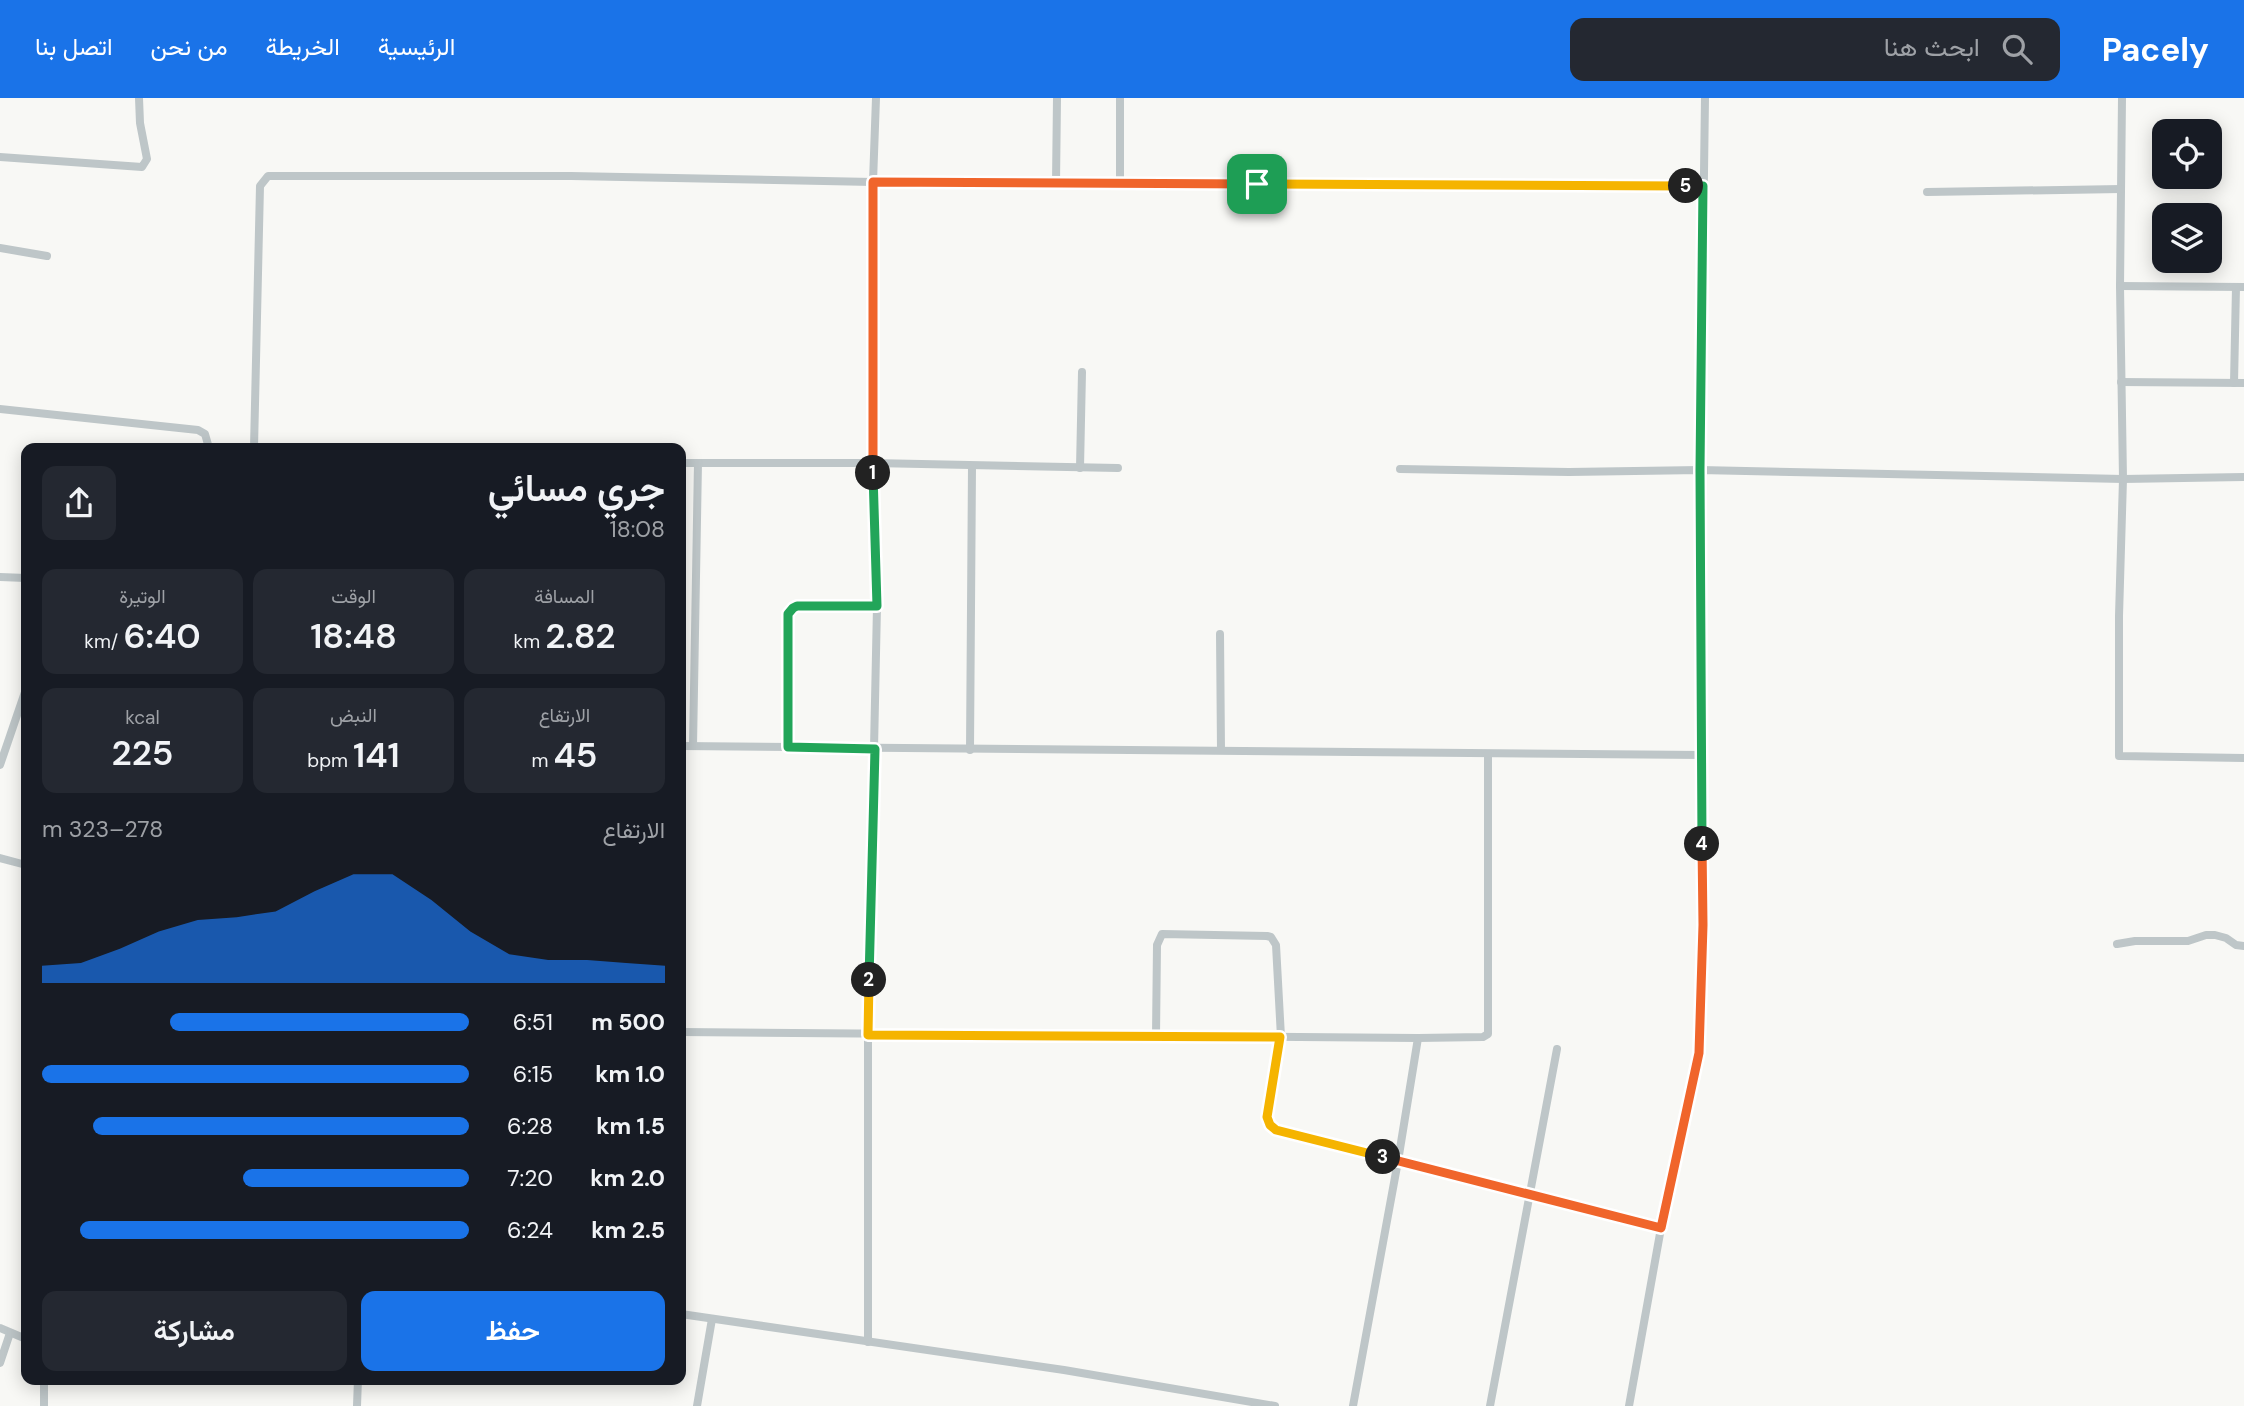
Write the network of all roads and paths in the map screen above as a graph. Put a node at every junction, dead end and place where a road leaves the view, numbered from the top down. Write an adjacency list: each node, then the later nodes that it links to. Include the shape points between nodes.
1 (139, 98): 7 (street, via 147,159 142,166)
2 (876, 98): 8 (street)
3 (1057, 98): 9 (street)
4 (1121, 98): 10 (street)
5 (1705, 98): 11 (street)
6 (2122, 98): 12 (street)
7 (0, 157)
8 (873, 182): 9 (street); 24 (street, via 268,176 260,186); 27 (street)
9 (1056, 183): 10 (street)
10 (1120, 183): 11 (street)
11 (1703, 186): 32 (street)
12 (2121, 189): 13 (street); 16 (street)
13 (1927, 191)
14 (0, 248): 15 (street)
15 (47, 256)
16 (2120, 286): 17 (street); 19 (street)
17 (2240, 287): 20 (street)
18 (1082, 372): 29 (street)
19 (2121, 382): 20 (street); 34 (street)
20 (2234, 383): 21 (street)
21 (2244, 383)
22 (0, 409): 23 (street, via 198,430)
23 (207, 443)
24 (254, 443)
25 (686, 463): 26 (street)
26 (698, 463): 27 (street); 41 (street)
27 (873, 463): 28 (street); 37 (street)
28 (972, 466): 29 (street); 44 (street)
29 (1080, 468): 30 (street)
30 (1118, 468)
31 (1400, 470): 32 (street)
32 (1700, 470): 34 (street); 47 (street)
33 (2244, 477): 34 (street)
34 (2123, 479): 48 (street, via 2119,756)
35 (0, 577): 36 (street)
36 (21, 578)
37 (877, 606): 42 (street, via 797,606 790,610); 43 (street)
38 (1220, 634): 45 (street)
39 (21, 704): 49 (street)
40 (686, 746): 41 (street)
41 (693, 746): 42 (street)
42 (788, 747): 43 (street)
43 (875, 749): 44 (street); 55 (street)
44 (971, 750): 45 (street)
45 (1221, 750): 46 (street)
46 (1488, 754): 47 (street); 58 (street, via 1488,1034)
47 (1702, 755): 62 (street, via 1699,1053)
48 (2244, 758)
49 (0, 765)
50 (0, 858): 51 (street)
51 (21, 864)
52 (2118, 944): 53 (street, via 2188,941 2206,934)
53 (2244, 946)
54 (686, 1032): 55 (street)
55 (868, 1035): 56 (street); 68 (street)
56 (1156, 1036): 57 (street); 57 (street, via 1157,945 1166,933 1271,937 1276,950)
57 (1280, 1037): 58 (street); 60 (street, via 1267,1117 1273,1128)
58 (1418, 1038): 60 (street)
59 (1557, 1049): 61 (street)
60 (1398, 1161): 61 (street); 76 (street)
61 (1531, 1194): 62 (street); 77 (street)
62 (1661, 1228): 78 (street)
63 (686, 1315): 64 (street)
64 (712, 1319): 68 (street); 74 (street)
65 (0, 1328): 66 (street)
66 (10, 1333): 67 (street); 69 (street)
67 (21, 1337)
68 (868, 1342): 75 (street)
69 (0, 1363)
70 (44, 1385): 72 (street)
71 (358, 1385): 73 (street)
72 (44, 1406)
73 (357, 1406)
74 (697, 1406)
75 (1275, 1406)
76 (1353, 1406)
77 (1490, 1406)
78 (1629, 1406)

